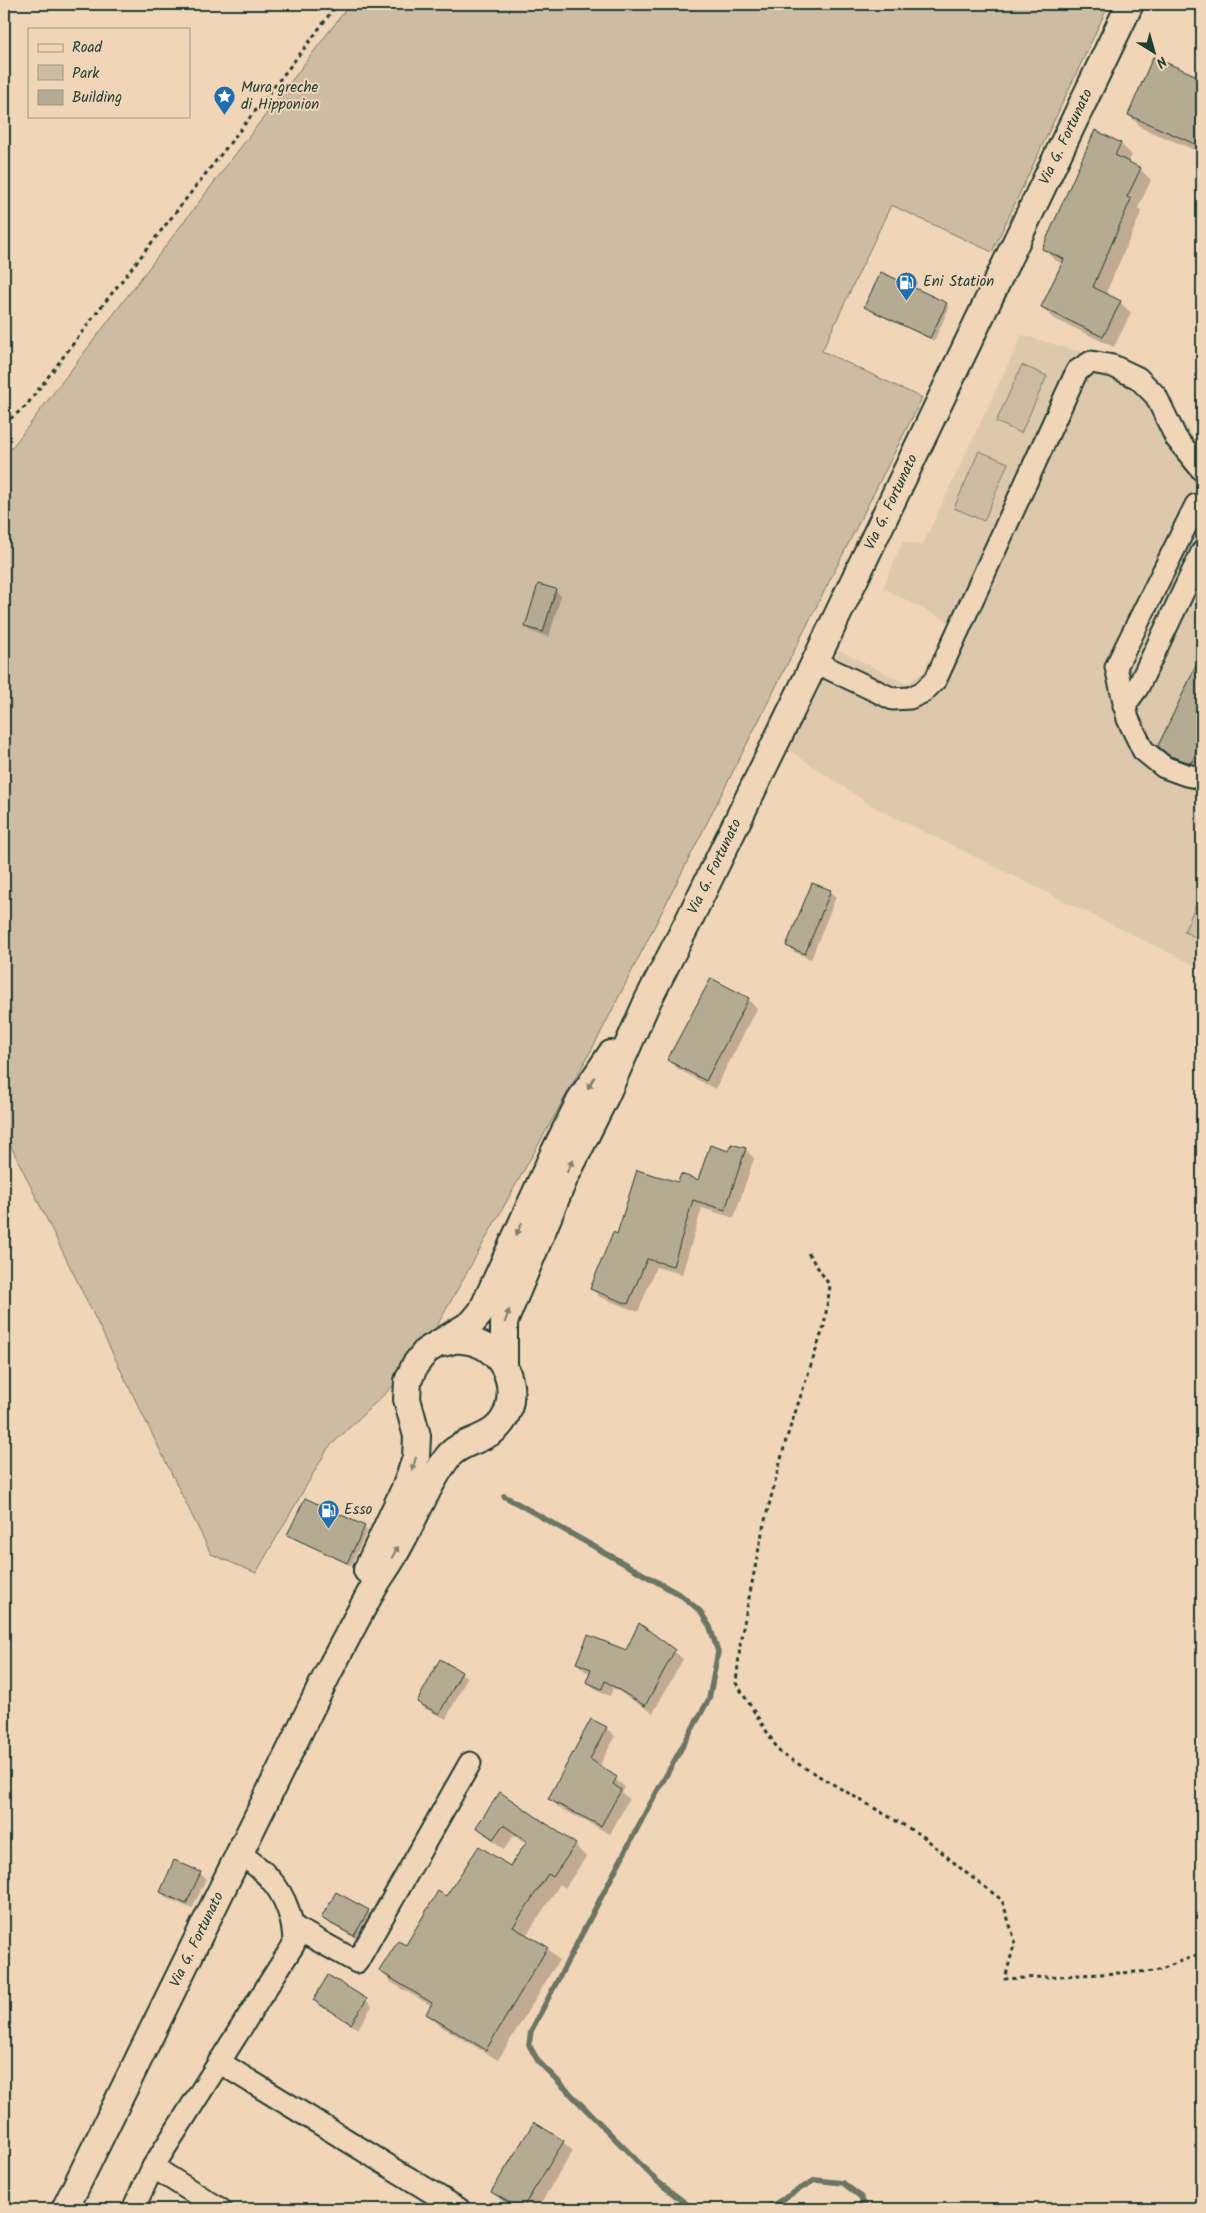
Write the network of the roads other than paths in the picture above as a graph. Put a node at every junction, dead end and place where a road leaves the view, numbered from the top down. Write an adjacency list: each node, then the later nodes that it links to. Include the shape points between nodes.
1 (1130, 4): 5 (main road, Via G. Fortunato)
2 (1202, 470): 5 (street, via 1176,438 1156,396 1138,378 1113,366 1091,362 1077,371 936,679 910,698 893,699)
3 (1196, 505): 6 (street, via 1116,667)
4 (1202, 552): 6 (street, via 1138,687)
5 (815, 662): 8 (main road, Via G. Fortunato)
6 (1124, 706): 7 (street, via 1143,750 1164,767)
7 (1202, 778)
8 (648, 1000): 9 (main road, one-way to 9, via 582,1097 482,1311 472,1323); 10 (main road, one-way to 8, via 504,1322 564,1179)
9 (442, 1343): 10 (main road, via 459,1340 477,1343 492,1351); 11 (main road, via 426,1352 411,1373 407,1399)
10 (504, 1364): 12 (main road, via 510,1380 511,1397 507,1413 498,1427)
11 (413, 1416): 12 (main road, via 422,1429 436,1439 452,1444); 13 (main road, one-way to 13, via 417,1436 416,1458 362,1581)
12 (469, 1443): 13 (main road, one-way to 12, via 431,1481 449,1455)
13 (329, 1671): 15 (main road, Via G. Fortunato)
14 (470, 1763): 16 (street, via 357,1962)
15 (240, 1853): 16 (street, via 271,1879); 19 (main road, Via G. Fortunato)
16 (294, 1928): 17 (street, via 294,1944)
17 (220, 2062): 18 (street); 22 (street)
18 (153, 2166): 20 (street); 21 (street)
19 (65, 2209)
20 (133, 2209)
21 (220, 2209)
22 (459, 2209)

